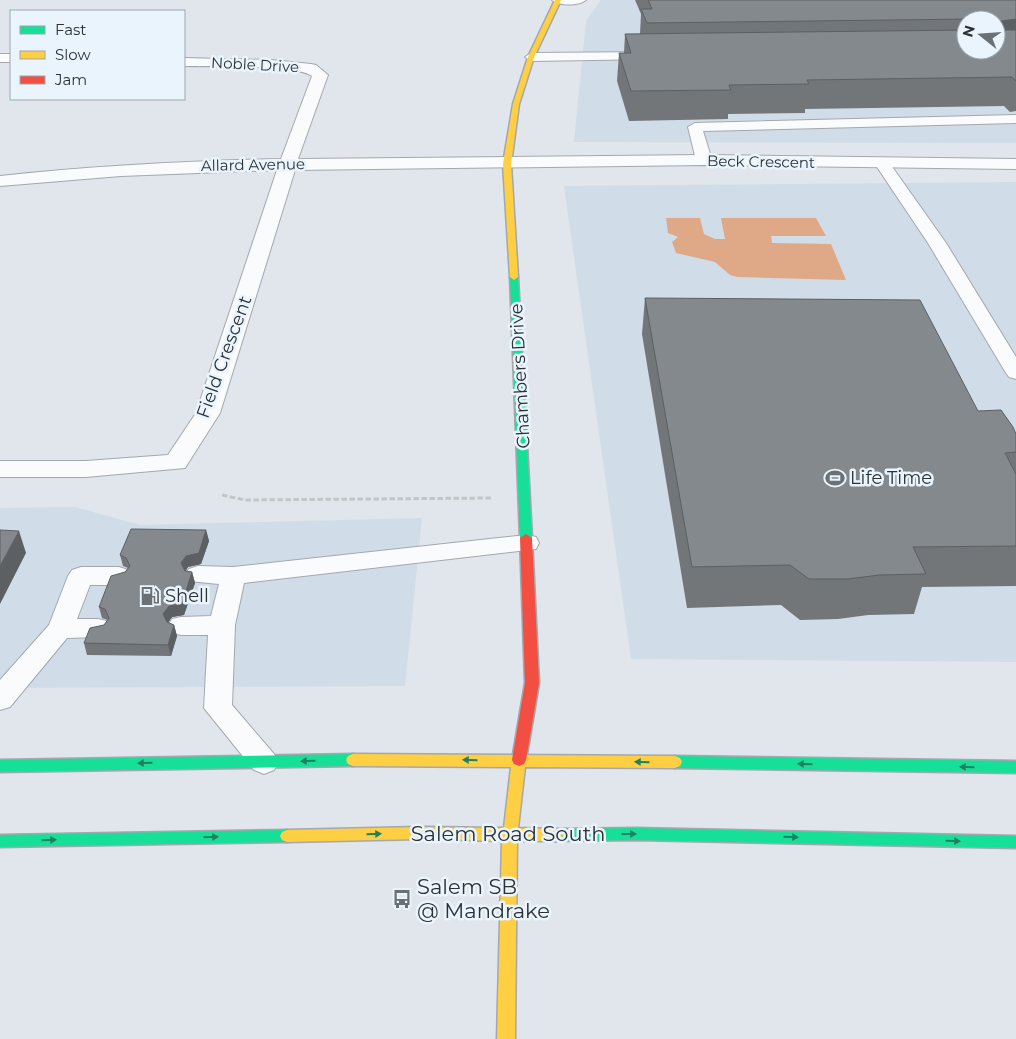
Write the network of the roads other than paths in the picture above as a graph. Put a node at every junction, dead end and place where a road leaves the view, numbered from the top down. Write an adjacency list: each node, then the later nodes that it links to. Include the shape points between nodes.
1 (558, 0): 2 (lane); 4 (street, Chambers Drive)
2 (580, 0)
3 (663, 56): 4 (lane)
4 (531, 57): 9 (street, Chambers Drive, via 516,104)
5 (185, 62): 8 (street, Noble Drive, via 311,68 320,75)
6 (1016, 119): 7 (lane, via 695,127)
7 (704, 160): 9 (street, Beck Crescent); 10 (street, Beck Crescent)
8 (288, 164): 9 (street, Allard Avenue); 12 (street, Allard Avenue, via 123,169); 14 (street, Field Crescent, via 208,413 176,462 86,469)
9 (507, 164): 15 (street, Chambers Drive)
10 (883, 164): 11 (street, Beck Crescent); 13 (lane, via 937,243)
11 (1016, 164)
12 (0, 181)
13 (1016, 373)
14 (0, 469)
15 (527, 543): 18 (lane); 24 (street, Chambers Drive, via 532,683)
16 (198, 575): 18 (lane)
17 (119, 576): 21 (lane, via 81,576)
18 (233, 576): 19 (lane)
19 (222, 625): 20 (lane); 25 (lane, via 218,708)
20 (181, 626)
21 (60, 628): 22 (lane); 23 (lane)
22 (98, 628)
23 (0, 698)
24 (519, 760): 25 (street, one-way to 25); 27 (street, one-way to 24); 28 (street, Chambers Drive)
25 (264, 762): 26 (street, one-way to 26)
26 (0, 766)
27 (1016, 767)
28 (510, 836): 29 (street, Salem Road South, one-way to 28, via 419,833); 30 (street, Salem Road South, one-way to 30, via 636,834); 31 (street, Chambers Drive)
29 (0, 841)
30 (1016, 842)
31 (506, 1039)

